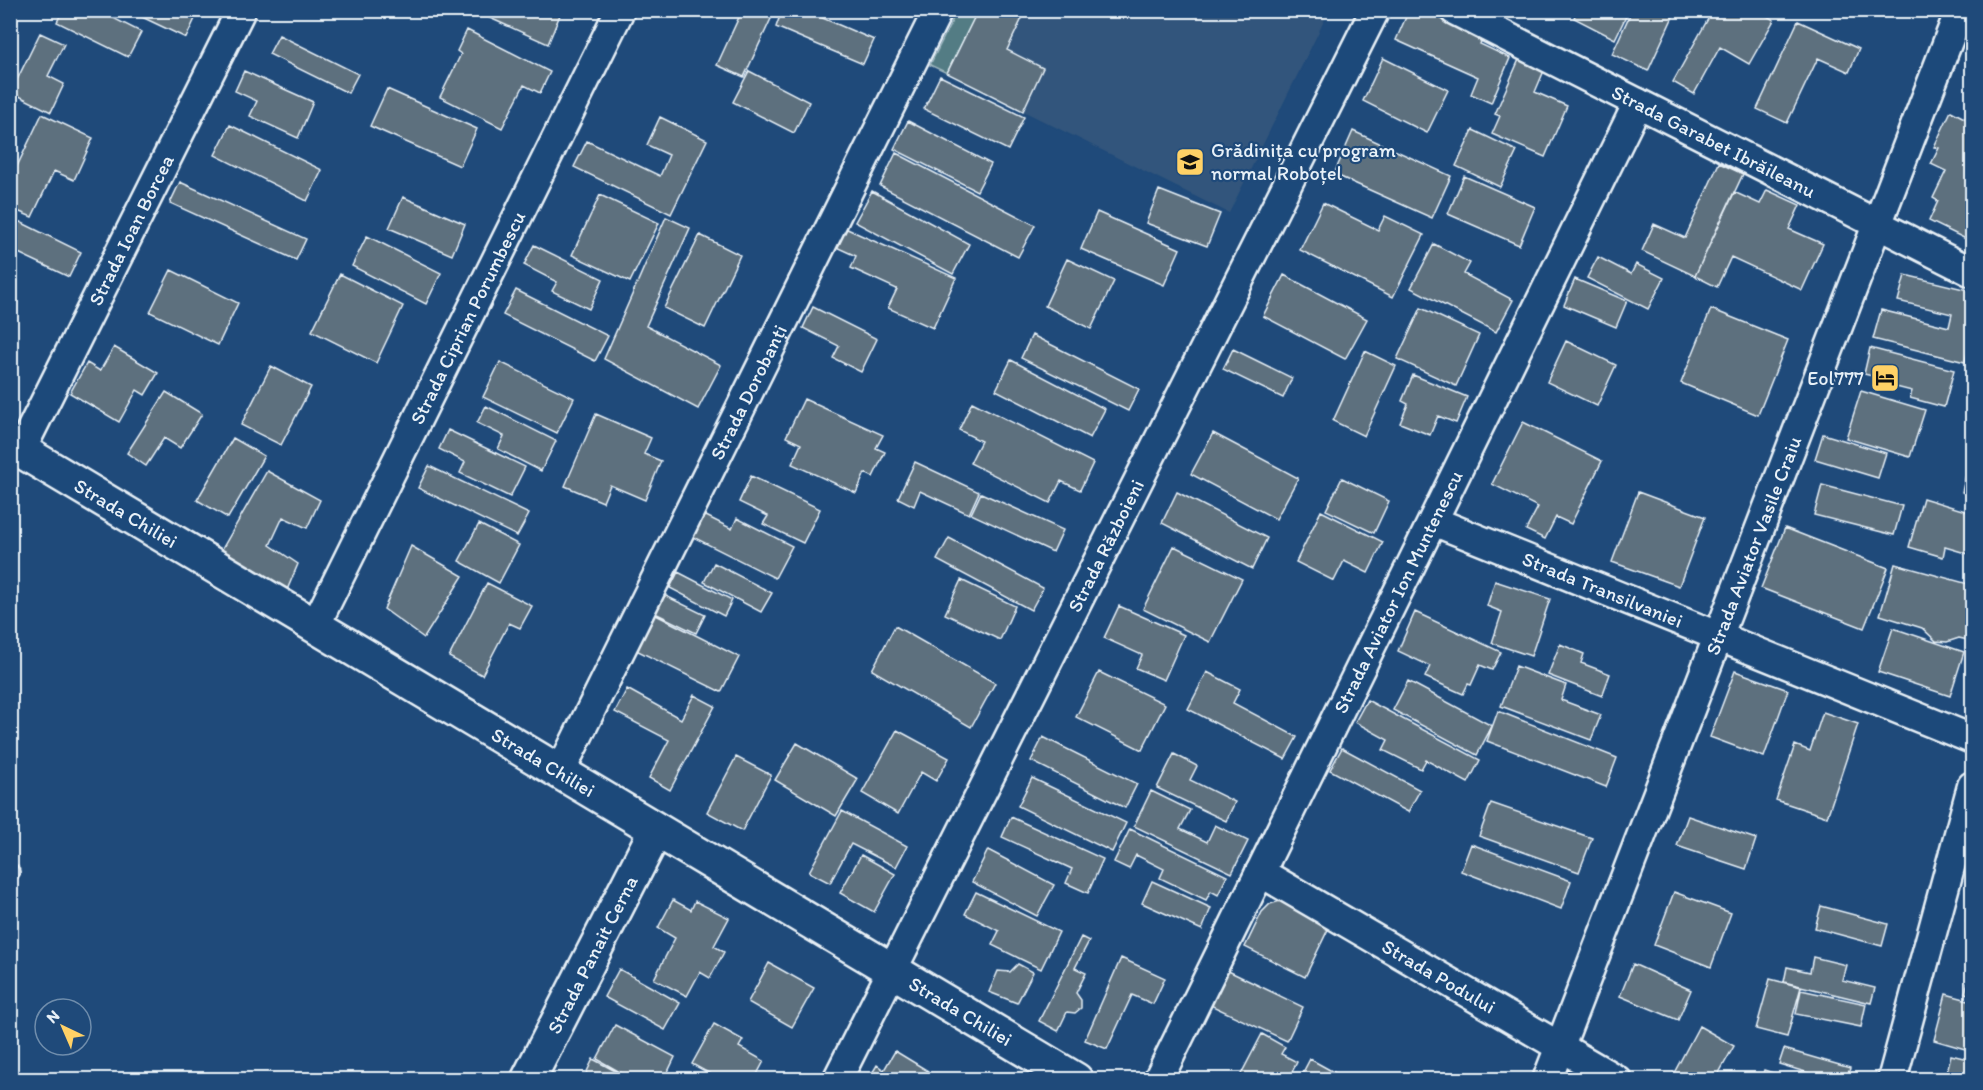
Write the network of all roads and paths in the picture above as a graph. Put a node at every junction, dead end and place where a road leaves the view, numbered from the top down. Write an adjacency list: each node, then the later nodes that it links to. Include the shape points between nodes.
1 (241, 10): 10 (street, Strada Ioan Borcea)
2 (620, 10): 12 (street, Strada Ciprian Porumbescu)
3 (938, 10): 15 (street, Strada Dorobanți)
4 (1375, 10): 19 (street, Strada Războieni)
5 (1454, 10): 7 (street, Strada Garabet Ibrăileanu)
6 (1960, 10): 8 (street, Strada Aviator Vasile Craiu)
7 (1638, 103): 8 (street, Strada Garabet Ibrăileanu); 11 (street, Strada Aviator Ion Muntenescu)
8 (1878, 224): 9 (street, Strada Garabet Ibrăileanu); 13 (street, Strada Aviator Vasile Craiu)
9 (1972, 272)
10 (16, 447): 12 (street, Strada Chiliei)
11 (1432, 521): 13 (street, Strada Transilvaniei); 18 (street, Strada Aviator Ion Muntenescu)
12 (315, 626): 15 (street, Strada Chiliei)
13 (1717, 638): 14 (street, Strada Transilvaniei); 20 (street, Strada Aviator Vasile Craiu)
14 (1972, 739)
15 (560, 772): 17 (street, Strada Chiliei)
16 (1972, 786): 27 (street)
17 (656, 830): 19 (street, Strada Chiliei); 21 (street, Strada Panait Cerna)
18 (1260, 872): 20 (street, Strada Podului); 24 (street, Strada Aviator Ion Muntenescu)
19 (893, 970): 22 (street, Strada Războieni); 23 (street, Strada Chiliei)
20 (1559, 1047): 25 (street, Strada Aviator Vasile Craiu); 26 (street, Strada Podului)
21 (528, 1080)
22 (837, 1080)
23 (1076, 1080)
24 (1158, 1080)
25 (1547, 1080)
26 (1617, 1080)
27 (1892, 1080)

